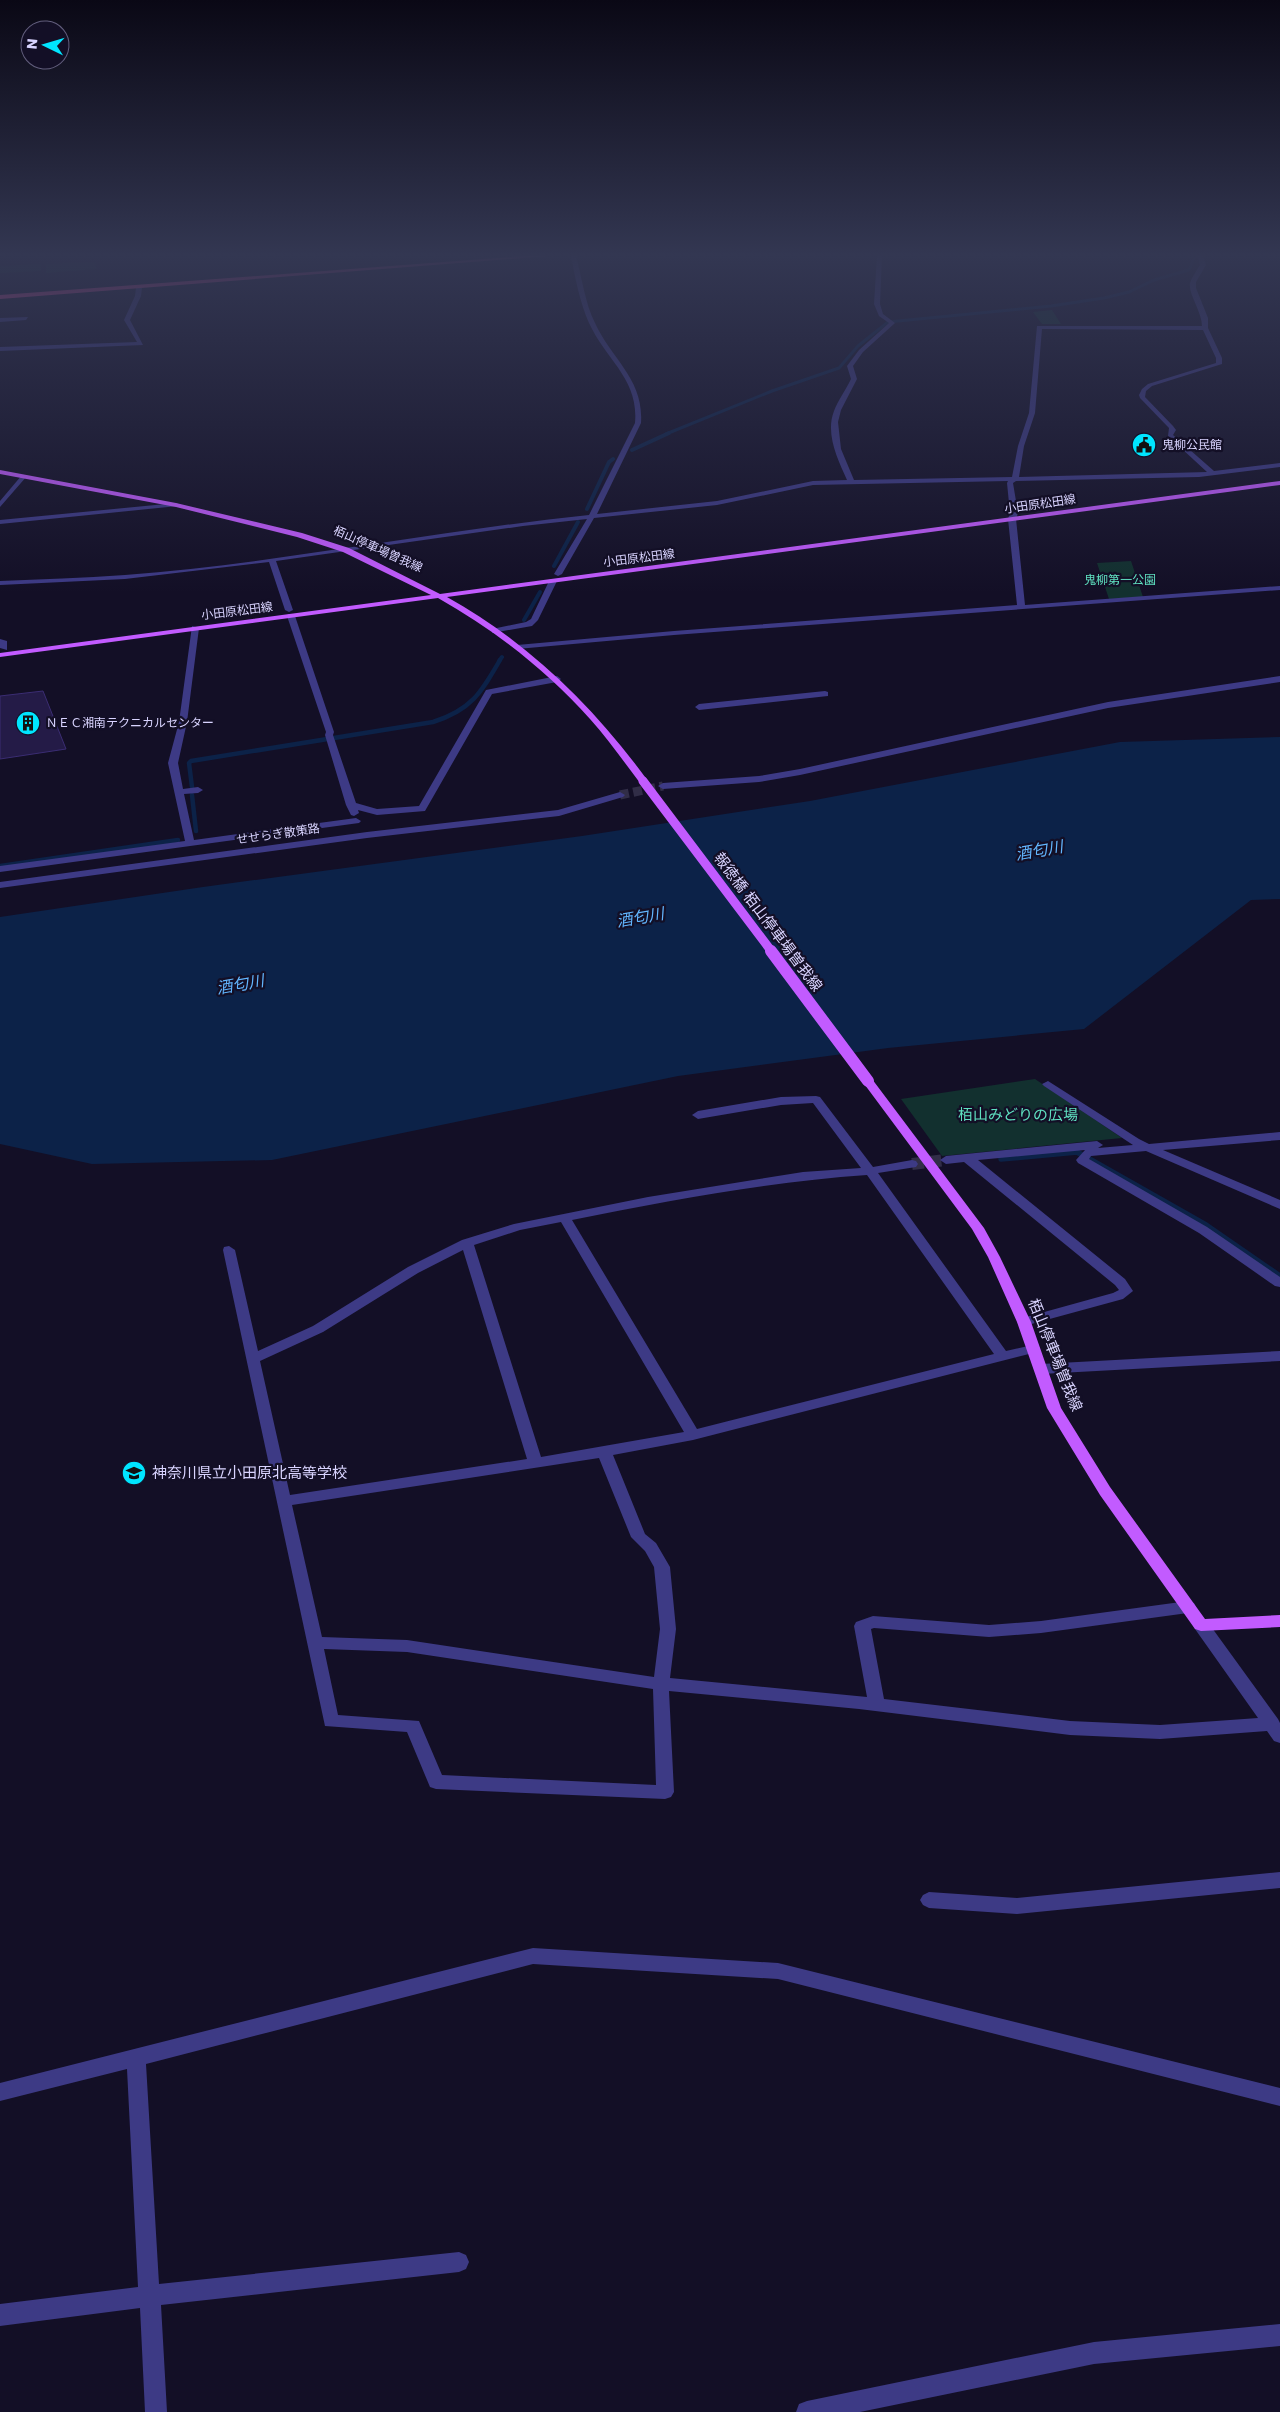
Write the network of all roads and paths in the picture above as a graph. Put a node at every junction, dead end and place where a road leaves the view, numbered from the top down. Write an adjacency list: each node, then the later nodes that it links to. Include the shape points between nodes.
1 (621, 369): 16 (street, via 638,394 641,410 638,423)
2 (851, 369): 11 (street, via 854,379 837,413 834,427 842,464)
3 (1036, 369): 10 (street, via 1032,413)
4 (1204, 369): 7 (street, via 1150,385 1142,397 1171,427 1170,435 1176,442)
5 (1280, 465): 7 (street)
6 (0, 472): 8 (main road, 栢山停車場曽我線)
7 (1214, 474): 10 (street)
8 (24, 476): 13 (street); 15 (main road, 栢山停車場曽我線)
9 (1280, 478): 17 (main road, 小田原松田線)
10 (1013, 480): 11 (street); 17 (street, via 1010,483)
11 (851, 482): 16 (street, via 813,483 717,503)
12 (1280, 483): 17 (main road, 小田原松田線)
13 (3, 496): 14 (street)
14 (0, 505)
15 (176, 505): 18 (street); 19 (main road, 栢山停車場曽我線)
16 (592, 516): 19 (street); 21 (street)
17 (1013, 516): 21 (main road, 小田原松田線); 26 (street)
18 (0, 522)
19 (346, 550): 20 (street); 24 (main road, 栢山停車場曽我線)
20 (272, 560): 22 (street, via 125,577); 27 (street)
21 (555, 577): 24 (main road, 小田原松田線); 25 (main road, 小田原松田線); 29 (street, via 534,620)
22 (0, 583)
23 (1280, 588): 26 (street)
24 (429, 591): 25 (main road, 栢山停車場曽我線); 27 (main road, 小田原松田線)
25 (440, 596): 27 (main road, 小田原松田線); 29 (main road, 栢山停車場曽我線)
26 (1021, 607): 30 (street)
27 (290, 613): 28 (main road, 小田原松田線); 31 (main road, 小田原松田線); 41 (street)
28 (195, 628): 31 (main road, 小田原松田線); 39 (street, via 183,722 173,763)
29 (498, 633): 30 (main road, 栢山停車場曽我線)
30 (516, 647): 32 (main road, 栢山停車場曽我線)
31 (1, 648)
32 (557, 679): 36 (main road, 栢山停車場曽我線, via 594,718); 41 (street, via 489,692 422,809 377,812)
33 (1280, 679): 37 (street, via 1108,705 776,776)
34 (825, 694): 35 (street)
35 (699, 707)
36 (643, 781): 47 (main road, 報徳橋 栢山停車場曽我線, bridge)
37 (663, 786)
38 (198, 790): 39 (street)
39 (180, 792): 44 (street)
40 (620, 795): 43 (street, せせらぎ散策路, via 559,813)
41 (352, 805): 42 (street)
42 (356, 821): 43 (street); 44 (street, via 256,831)
43 (367, 835): 46 (street, せせらぎ散策路)
44 (190, 843): 45 (street)
45 (0, 869)
46 (0, 885)
47 (868, 1081): 63 (main road, 栢山停車場曽我線, via 978,1228)
48 (1048, 1084): 51 (street)
49 (698, 1115): 57 (street, via 781,1101 816,1099)
50 (1280, 1136): 52 (street)
51 (1135, 1142): 52 (street); 53 (street)
52 (1149, 1148): 53 (street); 58 (street)
53 (1085, 1150): 54 (street); 62 (street, via 1082,1160 1203,1230)
54 (967, 1158): 55 (street); 63 (street, via 1120,1282 1126,1291)
55 (946, 1160)
56 (912, 1164): 57 (street)
57 (870, 1170): 59 (street, via 803,1176); 65 (street)
58 (1280, 1206)
59 (565, 1218): 60 (street, via 518,1227); 69 (street)
60 (467, 1243): 67 (street, via 413,1270 318,1329); 71 (street)
61 (229, 1250): 67 (street)
62 (1280, 1283)
63 (1024, 1322): 64 (main road, 栢山停車場曽我線)
64 (1033, 1350): 65 (street); 68 (main road, 栢山停車場曽我線)
65 (1002, 1356): 69 (street)
66 (1280, 1356): 68 (street)
67 (253, 1359): 72 (street)
68 (1041, 1369): 73 (main road, 栢山停車場曽我線, via 1054,1408 1071,1437 1105,1491)
69 (693, 1435): 70 (street)
70 (604, 1452): 71 (street); 77 (street, via 639,1537 651,1547 662,1568 668,1629)
71 (536, 1463): 72 (street)
72 (284, 1501): 76 (street)
73 (1188, 1607): 75 (main road, 栢山停車場曽我線); 78 (street, via 989,1631 873,1622 862,1626)
74 (1280, 1621): 75 (main road)
75 (1201, 1625): 79 (street)
76 (315, 1643): 77 (street, via 408,1646); 77 (street, via 331,1721 413,1726 436,1782 665,1792)
77 (661, 1684): 78 (street)
78 (877, 1705): 79 (street, via 1080,1729 1160,1732)
79 (1276, 1730)
80 (1280, 1880): 81 (street, via 1017,1906)
81 (929, 1900)
82 (136, 2058): 83 (street); 84 (street, via 532,1956 778,1971); 86 (street)
83 (0, 2092)
84 (1280, 2097)
85 (459, 2262): 86 (street)
86 (148, 2296): 87 (street); 89 (street)
87 (0, 2315)
88 (1280, 2336): 90 (street, via 1094,2353)
89 (156, 2412)
90 (806, 2412)

